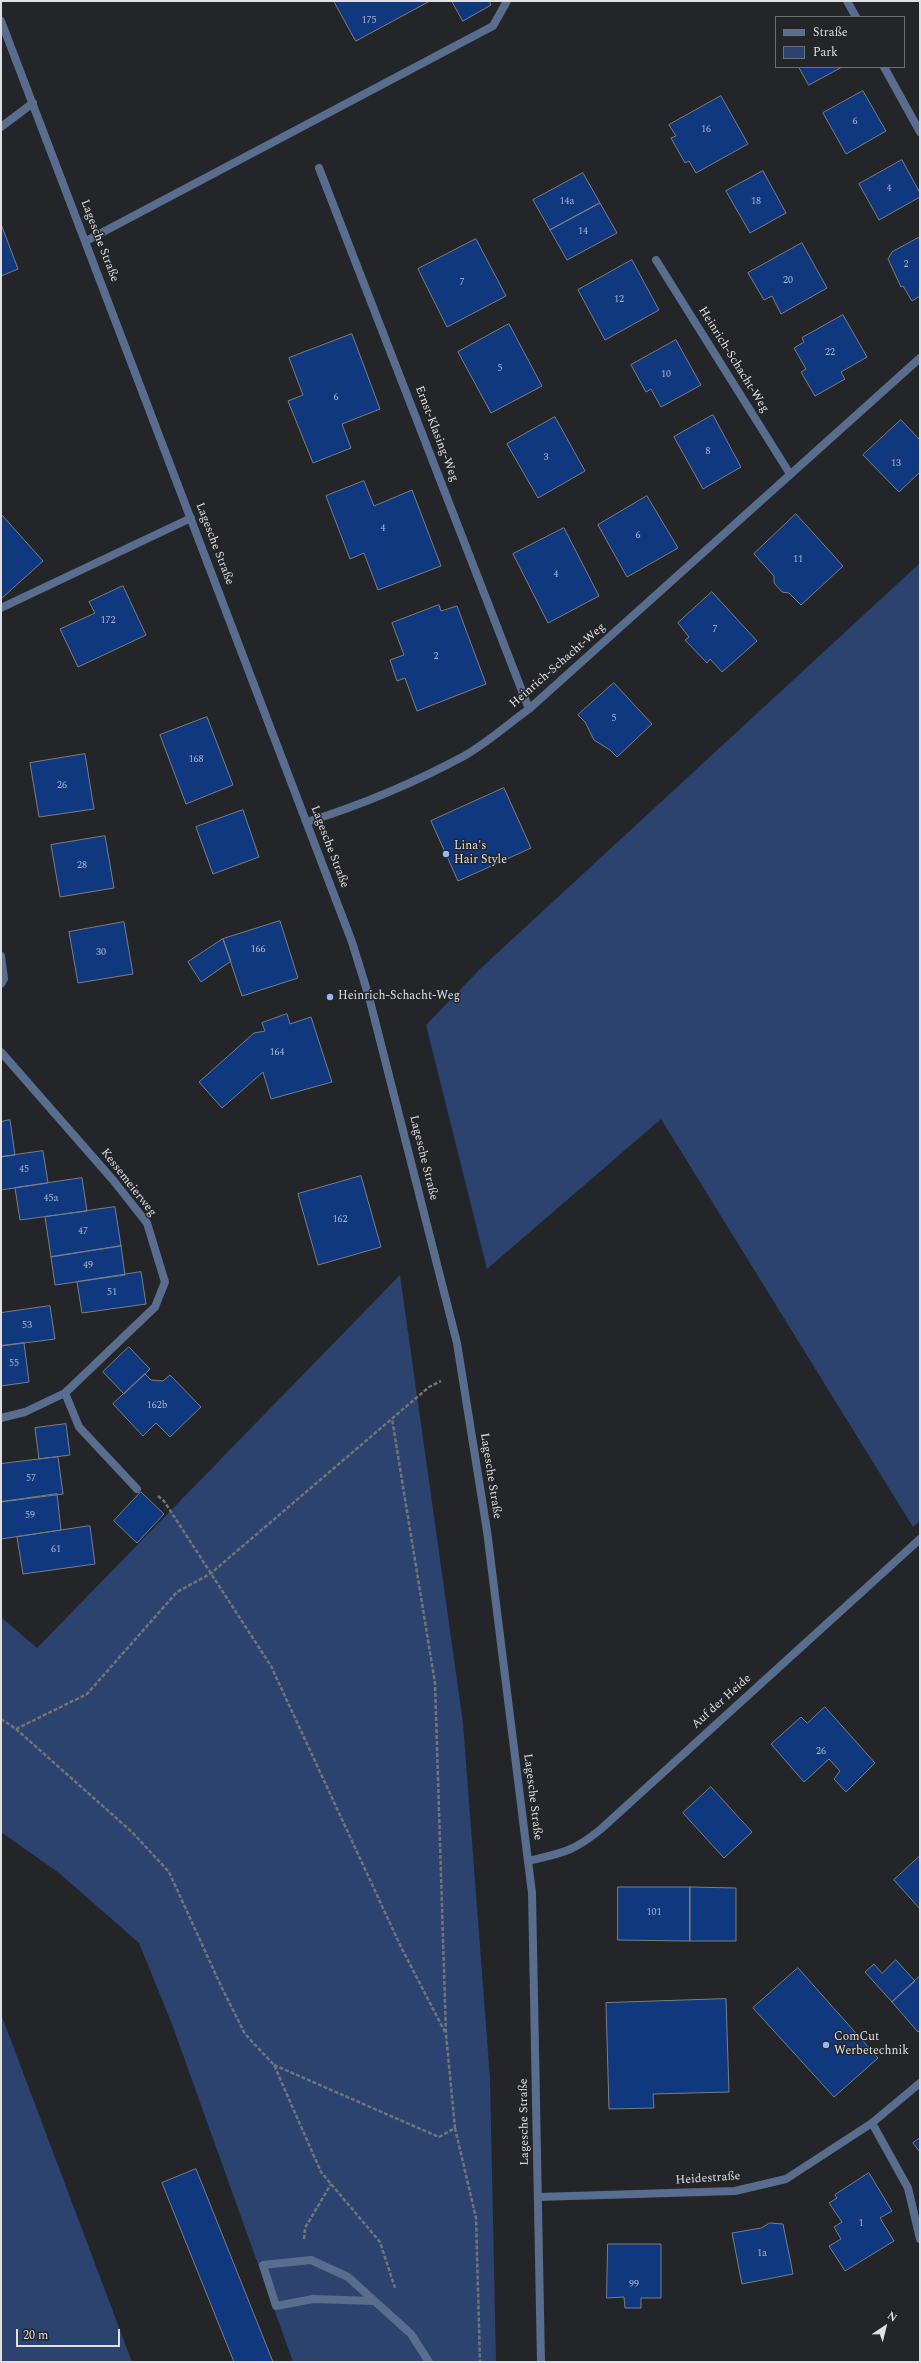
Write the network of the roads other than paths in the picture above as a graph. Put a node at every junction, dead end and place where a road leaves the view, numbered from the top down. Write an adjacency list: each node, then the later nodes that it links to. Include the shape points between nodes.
1 (507, 1): 10 (street, via 493,26)
2 (847, 1): 3 (street)
3 (855, 16)
4 (1, 21): 6 (street, Lagesche Straße)
5 (885, 68): 8 (street)
6 (33, 103): 7 (street); 10 (street, Lagesche Straße)
7 (1, 127)
8 (920, 132)
9 (319, 168): 16 (street, Ernst-Klasing-Weg)
10 (86, 241): 14 (street, Lagesche Straße)
11 (656, 260): 13 (street, Heinrich-Schacht-Weg)
12 (920, 358): 13 (street, Heinrich-Schacht-Weg)
13 (790, 474): 16 (street, Heinrich-Schacht-Weg)
14 (191, 518): 15 (street); 17 (street, Lagesche Straße)
15 (1, 608)
16 (529, 709): 17 (street, Heinrich-Schacht-Weg, via 466,755 401,786)
17 (306, 822): 25 (street, Lagesche Straße, via 352,942 369,997 457,1343 487,1531)
18 (1, 956): 19 (street, via 4,980)
19 (1, 984)
20 (1, 1052): 21 (street, Kessemeierweg, via 113,1180 147,1223 165,1282 155,1307)
21 (65, 1393): 22 (street, Kessemeierweg, via 25,1412); 23 (street, via 79,1427)
22 (1, 1418)
23 (137, 1489)
24 (920, 1539): 25 (street, Auf der Heide, via 601,1829 568,1852)
25 (528, 1861): 28 (street, Lagesche Straße, via 532,1893)
26 (920, 2083): 27 (street, Heidestraße)
27 (872, 2123): 28 (street, Heidestraße, via 786,2179 735,2191); 29 (street, via 908,2188)
28 (538, 2197): 32 (street, Lagesche Straße)
29 (920, 2239)
30 (374, 2301): 30 (street, via 313,2299 276,2306 263,2265 311,2260 348,2277); 31 (street, via 411,2334)
31 (429, 2362)
32 (541, 2362)

